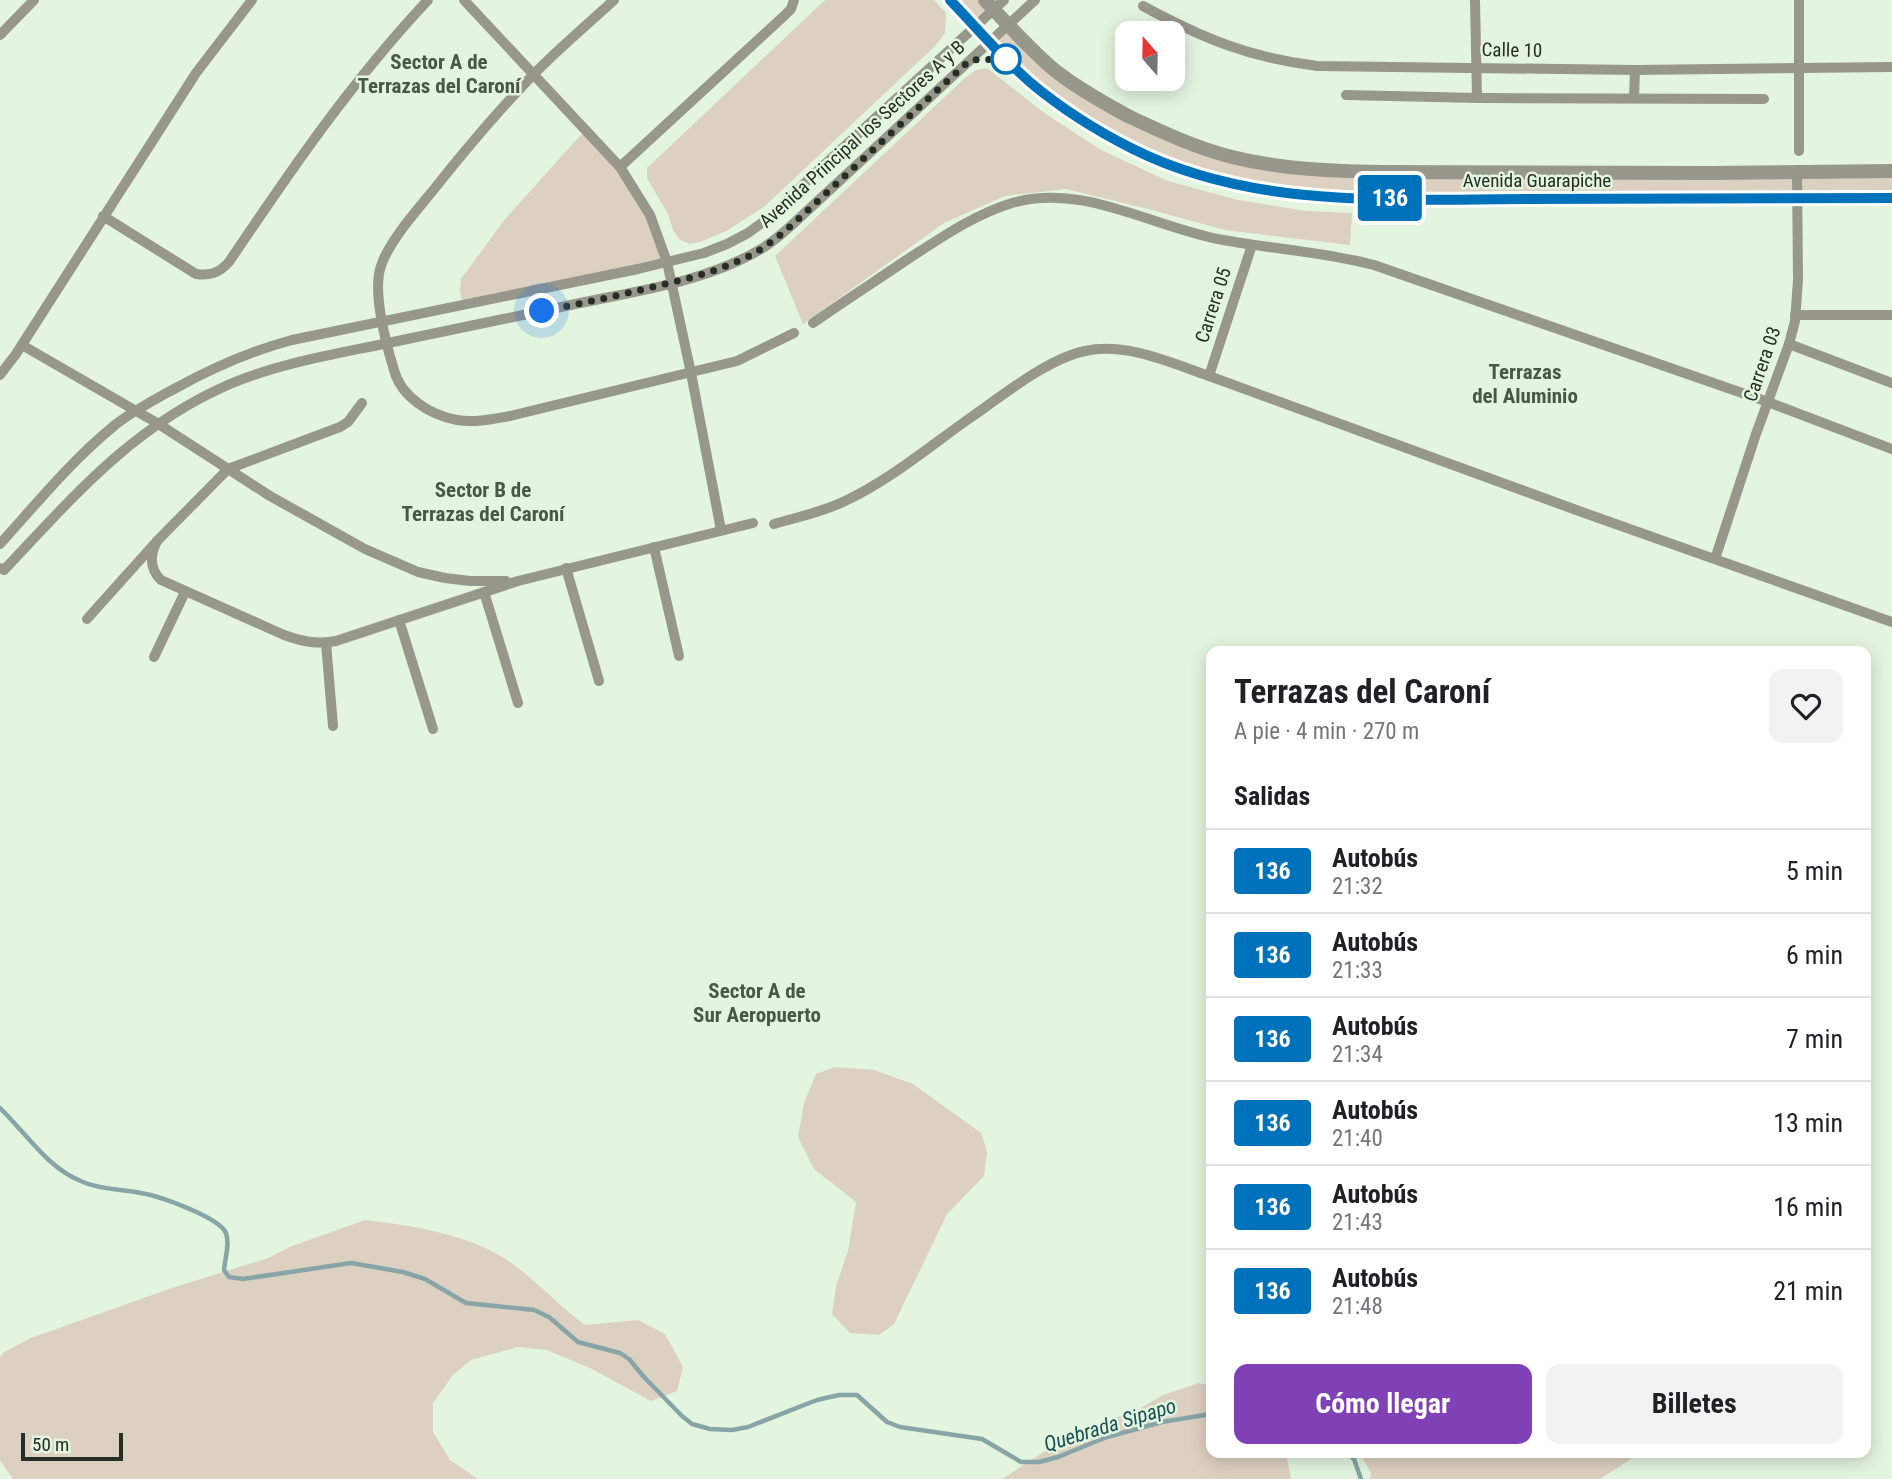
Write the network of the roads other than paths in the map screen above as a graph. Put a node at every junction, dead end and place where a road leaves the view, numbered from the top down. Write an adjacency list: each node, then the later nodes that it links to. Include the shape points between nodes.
1 (32, 0): 15 (street)
2 (252, 0): 32 (street, via 196,73)
3 (428, 0): 32 (street, via 327,120 221,271 196,274)
4 (464, 0): 21 (street)
5 (614, 0): 21 (street)
6 (794, 0): 27 (street, via 785,15)
7 (950, 0): 14 (street, Avenida Guarapiche)
8 (1035, 0): 13 (street, Avenida Principal los Sectores A y B)
9 (1475, 0): 17 (street)
10 (1798, 0): 18 (street)
11 (994, 3): 13 (street, Avenida Guarapiche); 14 (street, Avenida Principal los Sectores A y B)
12 (1143, 6): 17 (street, Calle 10, via 1233,49 1286,62)
13 (1008, 25): 16 (street, Avenida Principal los Sectores A y B); 29 (street, Avenida Guarapiche, via 1054,69 1120,111 1170,136 1256,162 1368,172)
14 (975, 26): 16 (street, Avenida Guarapiche); 34 (street, Avenida Principal los Sectores A y B, via 762,223 727,244)
15 (0, 35)
16 (989, 41): 30 (street, Avenida Guarapiche, via 1050,98 1134,149 1199,175 1262,190 1444,199); 35 (street, Avenida Principal los Sectores A y B, via 776,238 729,265)
17 (1476, 67): 20 (street, Calle 10); 23 (street)
18 (1799, 67): 19 (street, Calle 10); 20 (street, Calle 10); 26 (street)
19 (1892, 67)
20 (1634, 70): 24 (street)
21 (534, 74): 27 (street); 38 (street, via 480,133 386,255 378,282)
22 (1346, 95): 23 (street)
23 (1476, 98): 24 (street)
24 (1634, 98): 25 (street)
25 (1764, 99)
26 (1799, 151)
27 (620, 167): 34 (street, via 650,215)
28 (1892, 171): 29 (street, Avenida Guarapiche)
29 (1797, 172): 30 (street, Carrera 03)
30 (1797, 198): 31 (street, Avenida Guarapiche); 36 (street, Carrera 03)
31 (1892, 198)
32 (103, 216): 43 (street)
33 (1252, 245): 39 (street, via 1197,234 1109,206 1054,199 1024,201 958,228); 46 (street, Carrera 05); 48 (street, via 1374,265)
34 (667, 262): 35 (street); 38 (street, Avenida Principal los Sectores A y B)
35 (672, 283): 41 (street, Avenida Principal los Sectores A y B); 44 (street)
36 (1795, 315): 37 (street); 42 (street, Carrera 03)
37 (1892, 315)
38 (383, 321): 41 (street); 50 (street, Avenida Principal los Sectores A y B, via 254,352)
39 (813, 323)
40 (794, 333): 44 (street, via 737,361)
41 (387, 343): 44 (street, via 397,380 409,397 457,420 510,416); 51 (street, Avenida Principal los Sectores A y B, via 249,377 204,396)
42 (1789, 344): 47 (street); 48 (street, Carrera 03)
43 (22, 345): 45 (street); 50 (street)
44 (691, 373): 56 (street)
45 (0, 375)
46 (1209, 376): 55 (street, via 1121,350 1070,356 1036,373 852,497); 60 (street)
47 (1892, 383)
48 (1768, 402): 52 (street); 60 (street, Carrera 03)
49 (362, 403): 53 (street, via 340,427)
50 (135, 411): 51 (street); 58 (street, Avenida Principal los Sectores A y B, via 74,463)
51 (157, 424): 53 (street); 62 (street, Avenida Principal los Sectores A y B, via 119,452)
52 (1892, 449)
53 (228, 469): 57 (street); 63 (street, via 325,528 418,572 445,578)
54 (753, 523): 56 (street)
55 (774, 524)
56 (721, 530): 59 (street)
57 (157, 541): 64 (street, via 151,559 156,575); 66 (street)
58 (0, 544)
59 (654, 547): 61 (street); 70 (street)
60 (1715, 559): 68 (street)
61 (566, 568): 63 (street); 72 (street)
62 (2, 569)
63 (518, 581): 65 (street)
64 (185, 592): 69 (street, via 284,635); 71 (street)
65 (484, 593): 67 (street); 73 (street)
66 (87, 619)
67 (399, 620): 69 (street); 75 (street)
68 (1892, 622)
69 (326, 643): 74 (street)
70 (679, 656)
71 (154, 657)
72 (599, 681)
73 (517, 703)
74 (333, 726)
75 (433, 729)

